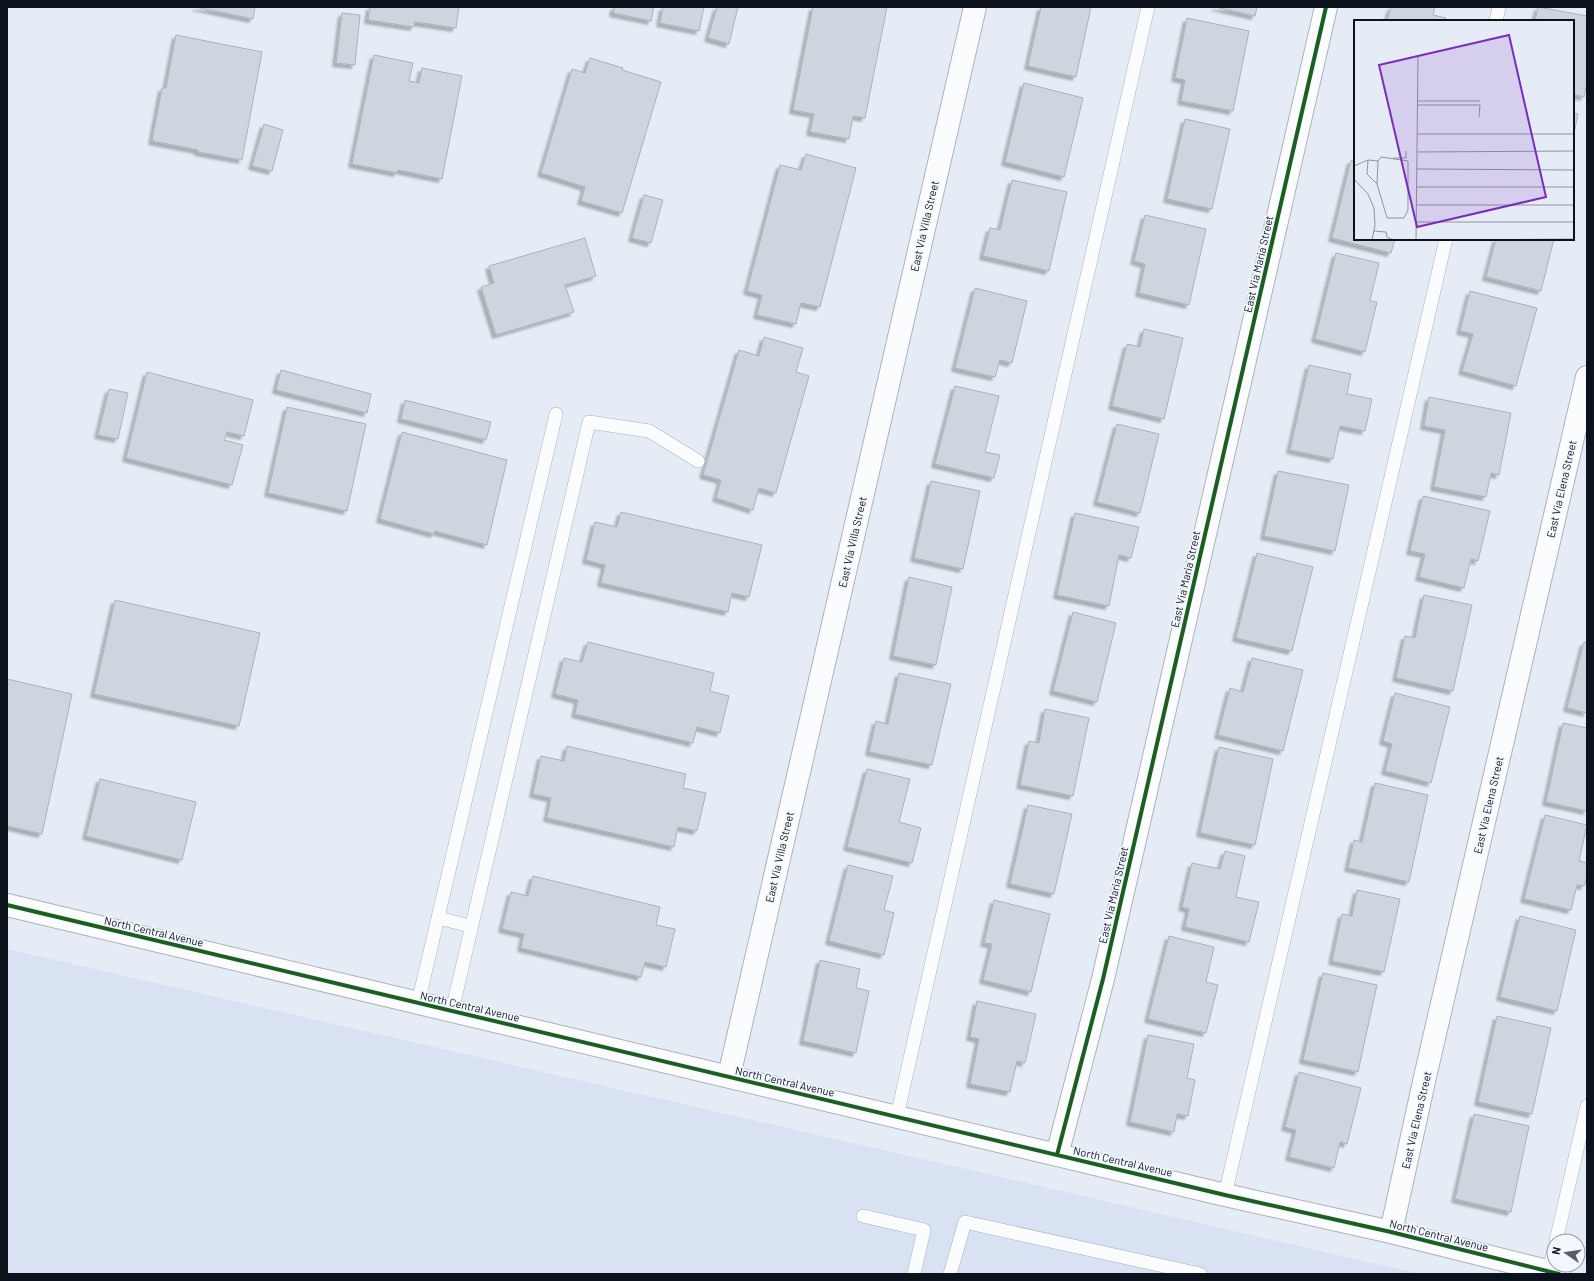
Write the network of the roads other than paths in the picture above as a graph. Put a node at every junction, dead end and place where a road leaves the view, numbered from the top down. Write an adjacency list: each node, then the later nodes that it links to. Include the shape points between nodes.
1 (975, 7): 15 (street, East Via Villa Street)
2 (1148, 7): 17 (lane)
3 (1326, 7): 18 (street, East Via Maria Street, via 1103,979)
4 (1499, 7): 5 (lane)
5 (1496, 20)
6 (1446, 240): 19 (lane)
7 (1587, 377): 21 (street, East Via Elena Street)
8 (556, 414): 11 (lane)
9 (698, 461): 12 (lane, via 649,432 589,422)
10 (7, 905): 13 (street, North Central Avenue)
11 (438, 918): 12 (lane); 13 (lane)
12 (471, 926): 14 (lane)
13 (418, 1003): 14 (street, North Central Avenue)
14 (452, 1011): 15 (street, North Central Avenue)
15 (729, 1076): 17 (street, North Central Avenue)
16 (1587, 1106): 22 (lane)
17 (896, 1116): 18 (street, North Central Avenue)
18 (1057, 1155): 19 (street, North Central Avenue)
19 (1225, 1195): 21 (street, North Central Avenue)
20 (863, 1216): 24 (lane, via 924,1230)
21 (1391, 1232): 23 (street, North Central Avenue)
22 (1558, 1233)
23 (1546, 1271)
24 (914, 1274)
25 (950, 1274): 26 (lane, via 965,1222)
26 (1200, 1274)

